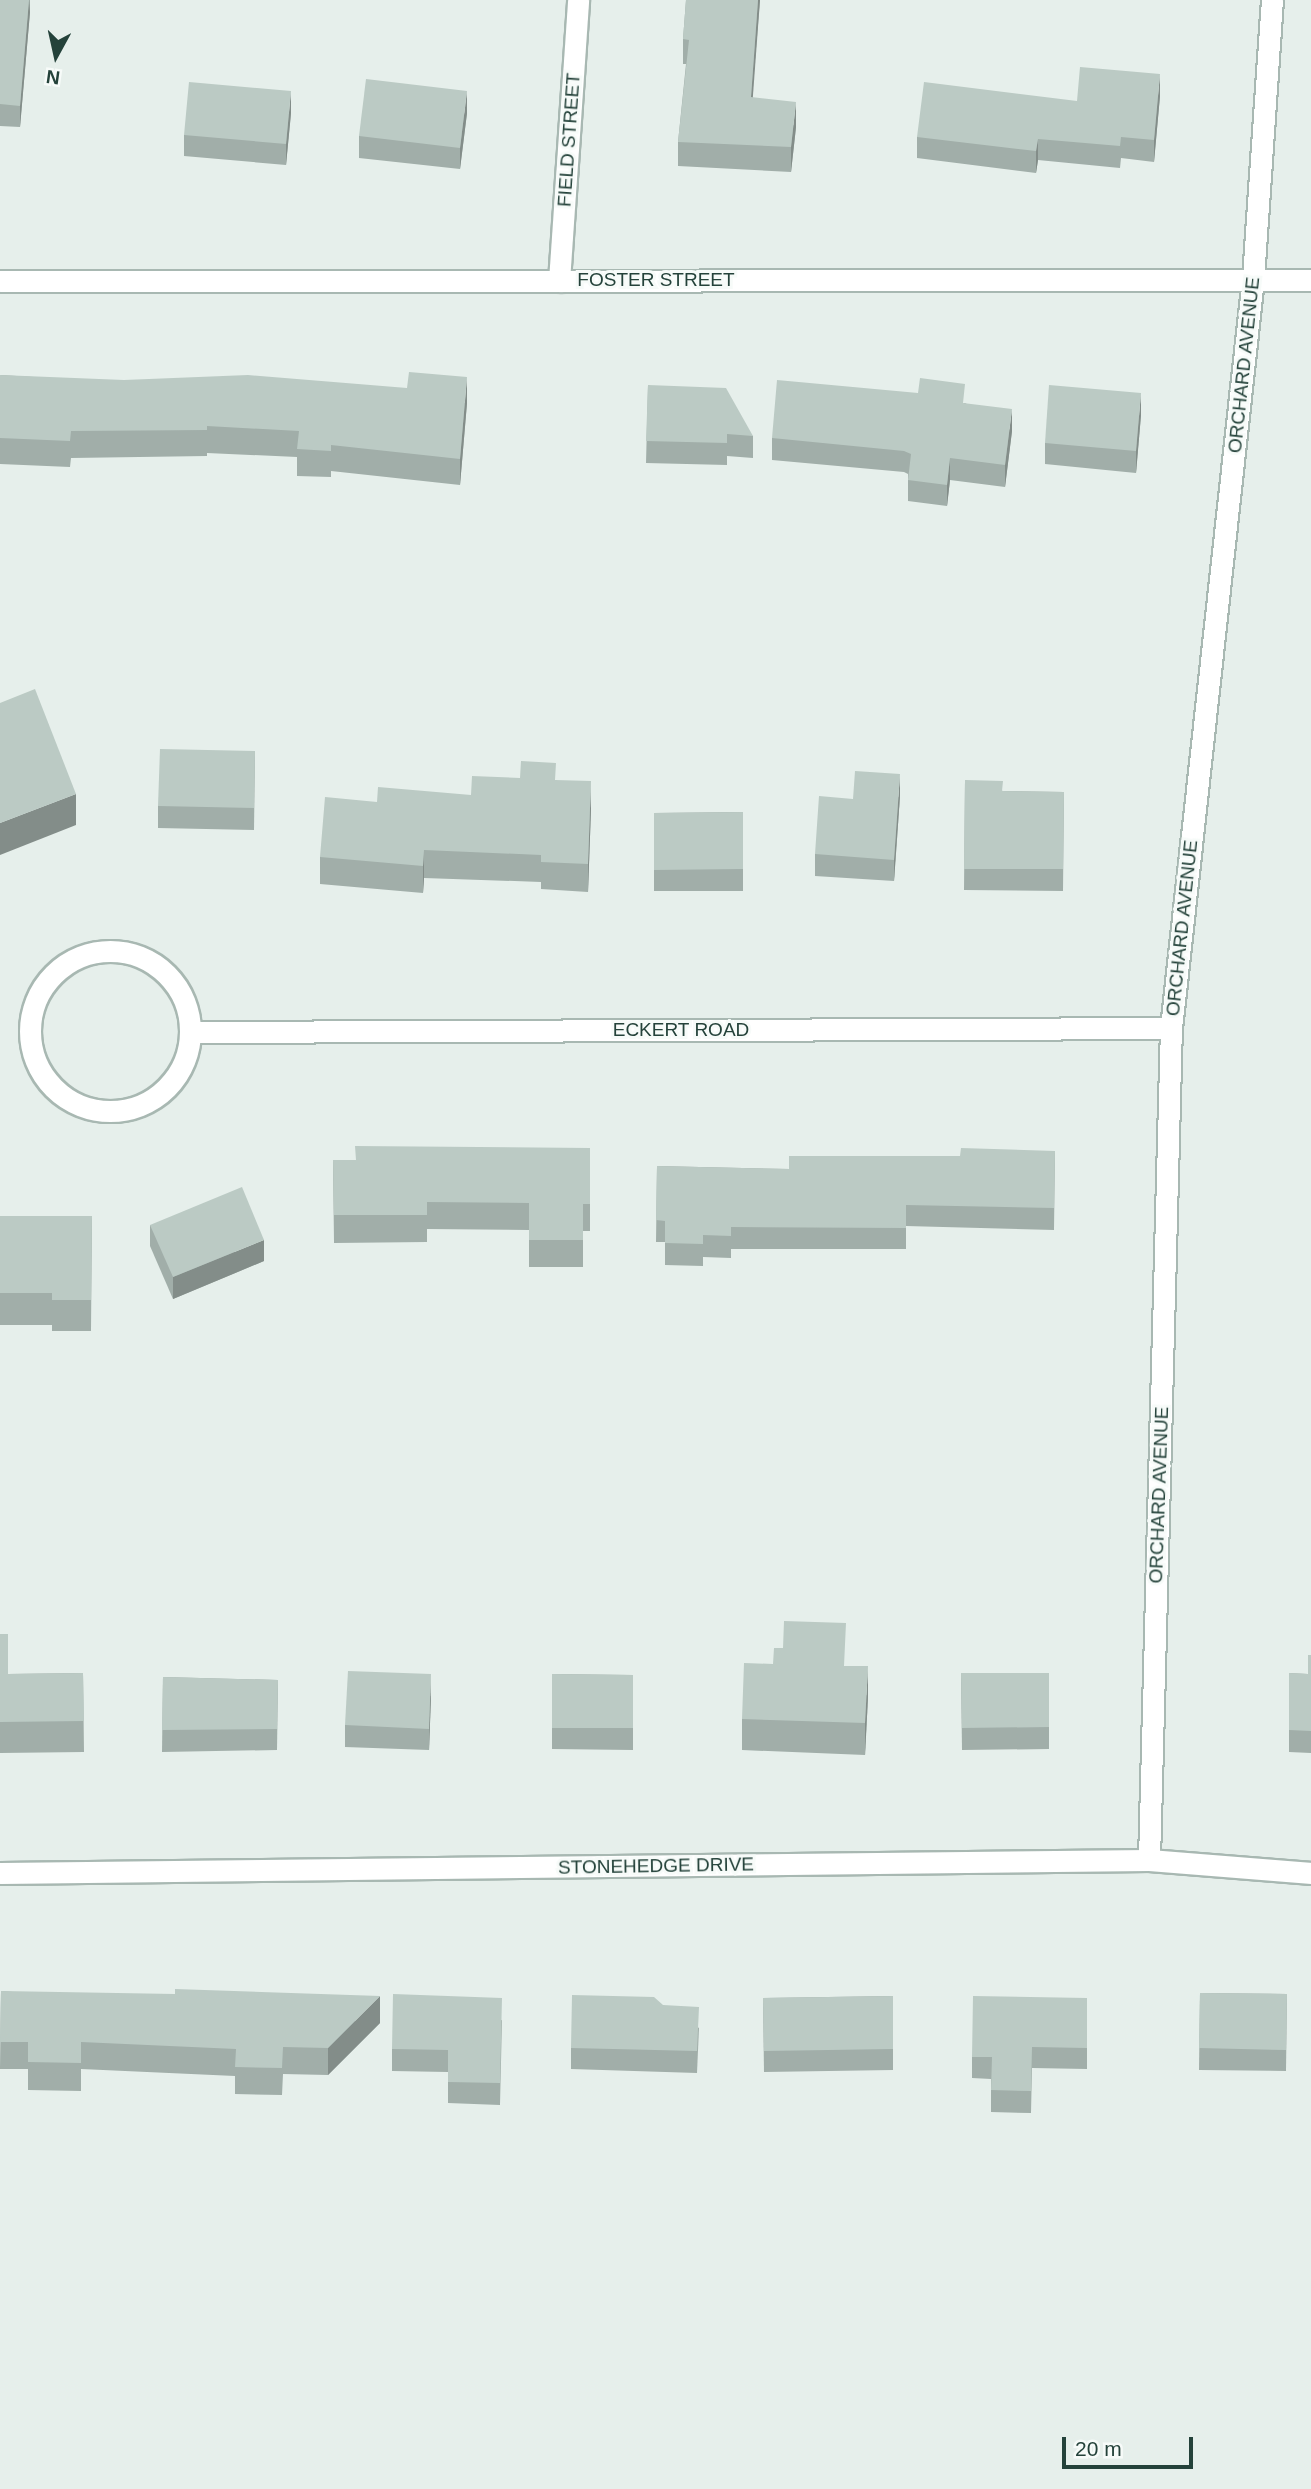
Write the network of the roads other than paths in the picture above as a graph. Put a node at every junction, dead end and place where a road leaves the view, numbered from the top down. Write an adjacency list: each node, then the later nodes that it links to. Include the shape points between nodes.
1 (578, 0): 6 (street, FIELD STREET)
2 (1272, 0): 3 (street, ORCHARD AVENUE)
3 (1253, 278): 4 (street, FOSTER STREET); 6 (street, FOSTER STREET); 7 (street, ORCHARD AVENUE)
4 (1311, 280)
5 (0, 281): 6 (street, FOSTER STREET)
6 (559, 281)
7 (1171, 1028): 8 (street, ECKERT ROAD); 9 (street, ORCHARD AVENUE)
8 (191, 1032): 8 (street, via 186,1058 173,1082 153,1100 128,1110 101,1111 64,1096 38,1065 30,1039 32,1012 42,988 82,956 107,951 133,954 156,965 175,983 187,1006)
9 (1149, 1860): 10 (street, STONEHEDGE DRIVE); 11 (street, STONEHEDGE DRIVE)
10 (1311, 1873)
11 (0, 1874)

